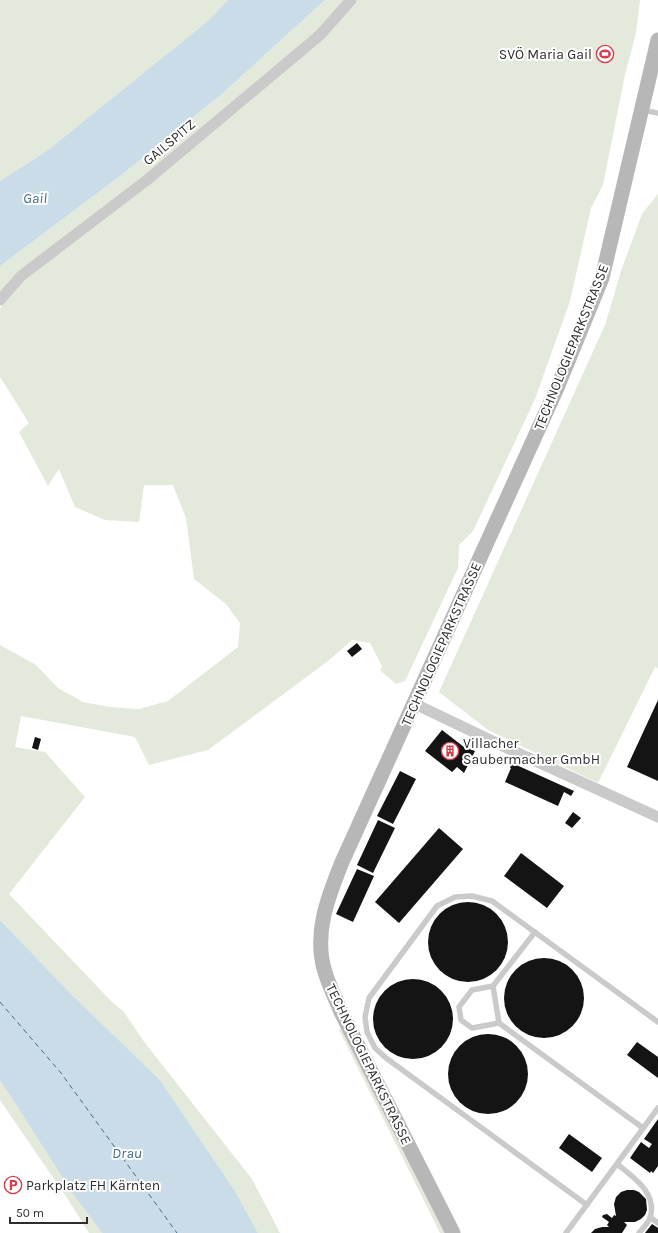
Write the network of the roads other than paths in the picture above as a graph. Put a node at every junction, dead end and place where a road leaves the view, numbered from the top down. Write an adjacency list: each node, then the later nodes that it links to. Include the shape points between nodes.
1 (351, 0): 5 (street, GAILSPITZ, via 320,35 147,180 20,276)
2 (658, 40): 3 (street, TECHNOLOGIEPARKSTRASSE)
3 (642, 110): 4 (lane); 6 (street, TECHNOLOGIEPARKSTRASSE, via 602,278 557,388)
4 (658, 113)
5 (0, 300)
6 (415, 704): 7 (street); 18 (street, TECHNOLOGIEPARKSTRASSE, via 330,891 321,935 321,952 325,971 341,1012)
7 (658, 817)
8 (535, 932): 9 (lane); 10 (lane); 15 (lane, via 492,902 472,896 455,898 437,906 370,998 365,1017 367,1032 375,1048 386,1058)
9 (493, 986): 11 (lane); 11 (lane, via 472,990 459,1007 461,1020 472,1028)
10 (658, 1022)
11 (499, 1023): 13 (lane)
12 (658, 1108): 13 (lane)
13 (643, 1128): 14 (lane)
14 (617, 1164): 15 (lane); 16 (lane, via 648,1190 653,1202)
15 (586, 1205): 19 (lane)
16 (650, 1217): 17 (lane); 20 (lane)
17 (658, 1223)
18 (453, 1233)
19 (566, 1233)
20 (639, 1233)

